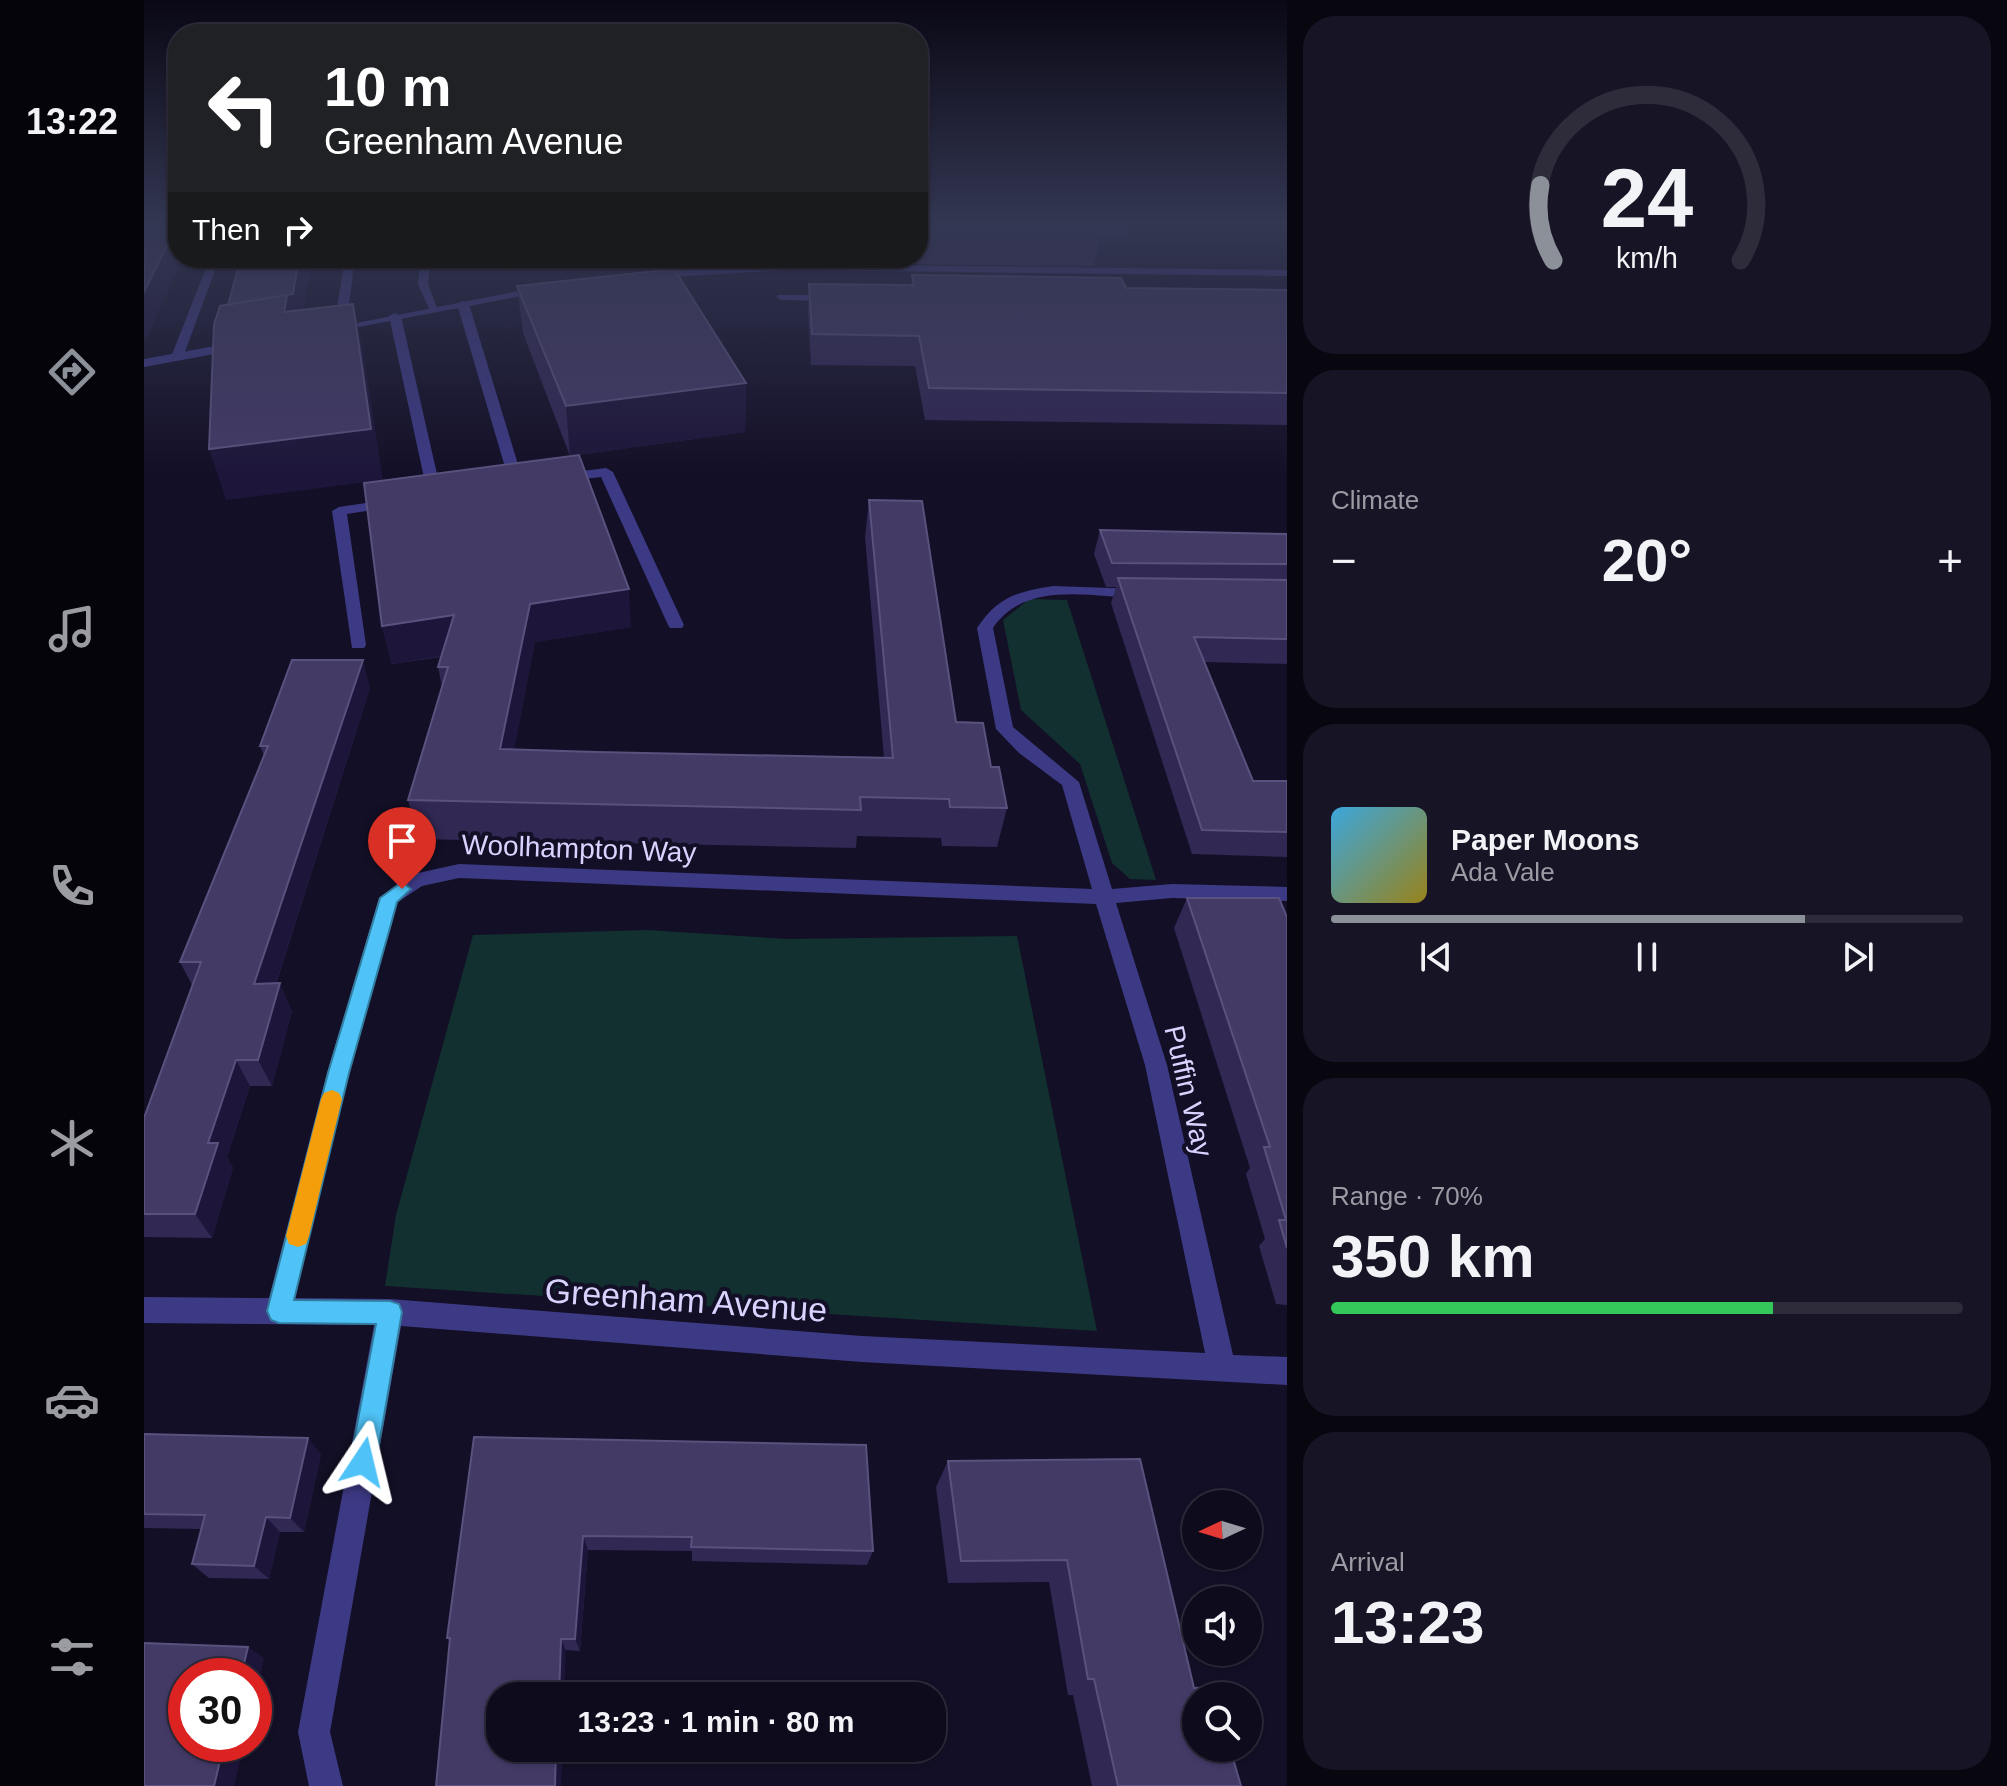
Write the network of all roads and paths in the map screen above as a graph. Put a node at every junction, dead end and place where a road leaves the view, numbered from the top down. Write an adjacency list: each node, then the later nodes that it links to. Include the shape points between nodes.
1 (196, 308): 10 (street)
2 (343, 308): 7 (street)
3 (438, 308): 5 (street)
4 (465, 308): 13 (street, via 525,483 606,472)
5 (434, 309): 6 (street)
6 (395, 316): 7 (street); 14 (street, via 428,497 339,511)
7 (340, 327): 8 (street)
8 (325, 330)
9 (251, 343): 10 (street)
10 (177, 357): 11 (street)
11 (144, 363)
12 (1153, 594): 16 (street, Puffin Way, via 1035,594 1009,600 991,612 985,628 1005,729 1070,782)
13 (676, 625)
14 (358, 645)
15 (1287, 894): 16 (street, via 1172,891)
16 (1104, 897): 18 (street, Woolhampton Way, via 459,871 416,880 389,898 338,1073); 20 (street, Puffin Way, via 1156,1065)
17 (144, 1310): 18 (street, Greenham Avenue)
18 (279, 1311): 19 (street, Greenham Avenue)
19 (390, 1312): 20 (street, Greenham Avenue, via 862,1349); 22 (street, via 314,1732)
20 (1222, 1368): 21 (street, Greenham Avenue)
21 (1287, 1371)
22 (326, 1786)

